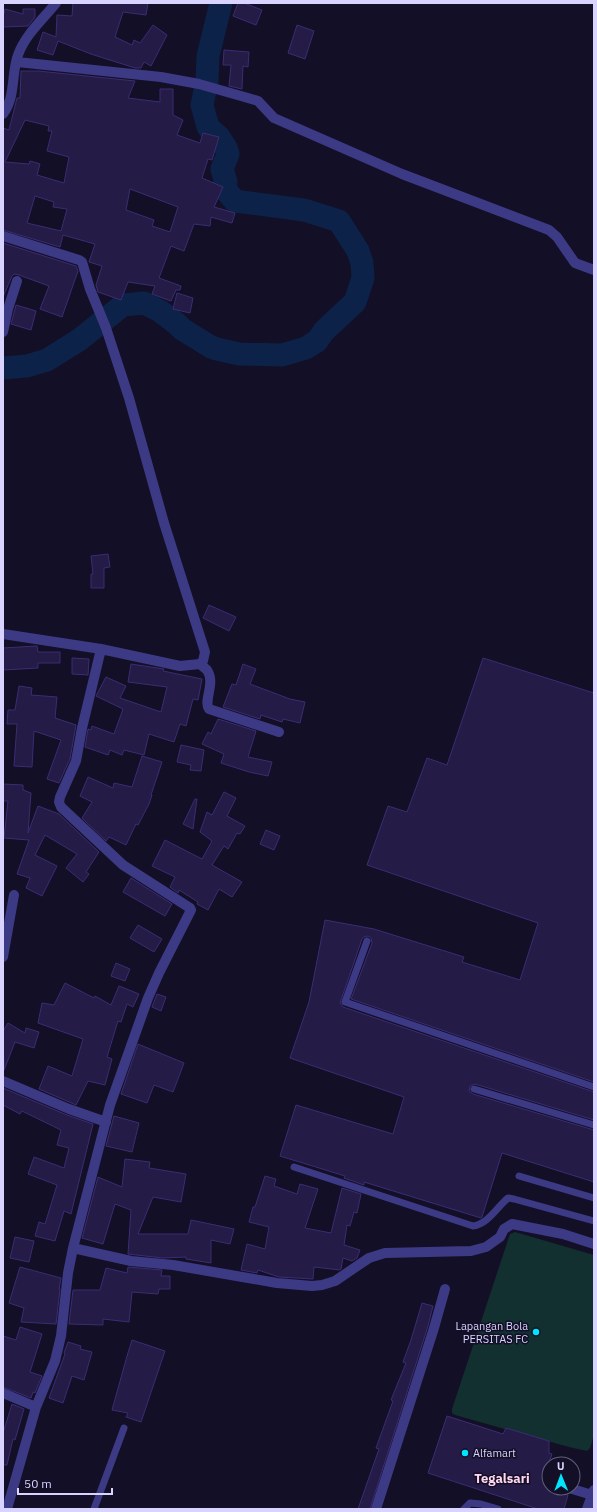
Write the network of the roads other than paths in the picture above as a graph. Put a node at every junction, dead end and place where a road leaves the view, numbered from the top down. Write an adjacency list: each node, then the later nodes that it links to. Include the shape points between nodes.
1 (55, 3): 2 (street, via 29,36 18,54)
2 (17, 62): 3 (street, via 10,101); 5 (street, via 154,76 199,84 258,101 274,118 402,174 549,230 575,263)
3 (3, 114)
4 (3, 236): 10 (street, via 82,262 129,398 164,523 205,652)
5 (593, 270)
6 (17, 281): 7 (street)
7 (3, 332)
8 (3, 634): 9 (street)
9 (101, 649): 10 (street, via 180,666); 18 (street, via 76,761 59,802 61,807 123,865 191,910 148,998 112,1098)
10 (200, 664): 11 (street, via 208,671 210,680 206,704 208,709)
11 (279, 732)
12 (14, 895): 14 (street)
13 (366, 941): 16 (lane, via 345,1002)
14 (3, 957)
15 (3, 1081): 18 (street)
16 (594, 1087)
17 (474, 1089): 19 (lane)
18 (106, 1122): 25 (street)
19 (594, 1125)
20 (294, 1167): 23 (lane, via 473,1226 484,1222 508,1198)
21 (519, 1176): 22 (lane)
22 (594, 1198)
23 (594, 1221)
24 (594, 1244): 25 (street, via 563,1234 512,1224 504,1229 500,1238 486,1247 471,1250 385,1253 369,1258 335,1281 312,1286 131,1261)
25 (73, 1248): 28 (street, via 61,1336)
26 (445, 1289): 34 (street)
27 (3, 1393): 28 (street)
28 (36, 1407): 32 (street)
29 (124, 1428): 33 (lane)
30 (581, 1490): 31 (street)
31 (593, 1493): 37 (street)
32 (7, 1509)
33 (94, 1509)
34 (376, 1509)
35 (464, 1509): 36 (lane, via 470,1504 481,1504)
36 (498, 1509)
37 (588, 1509)

